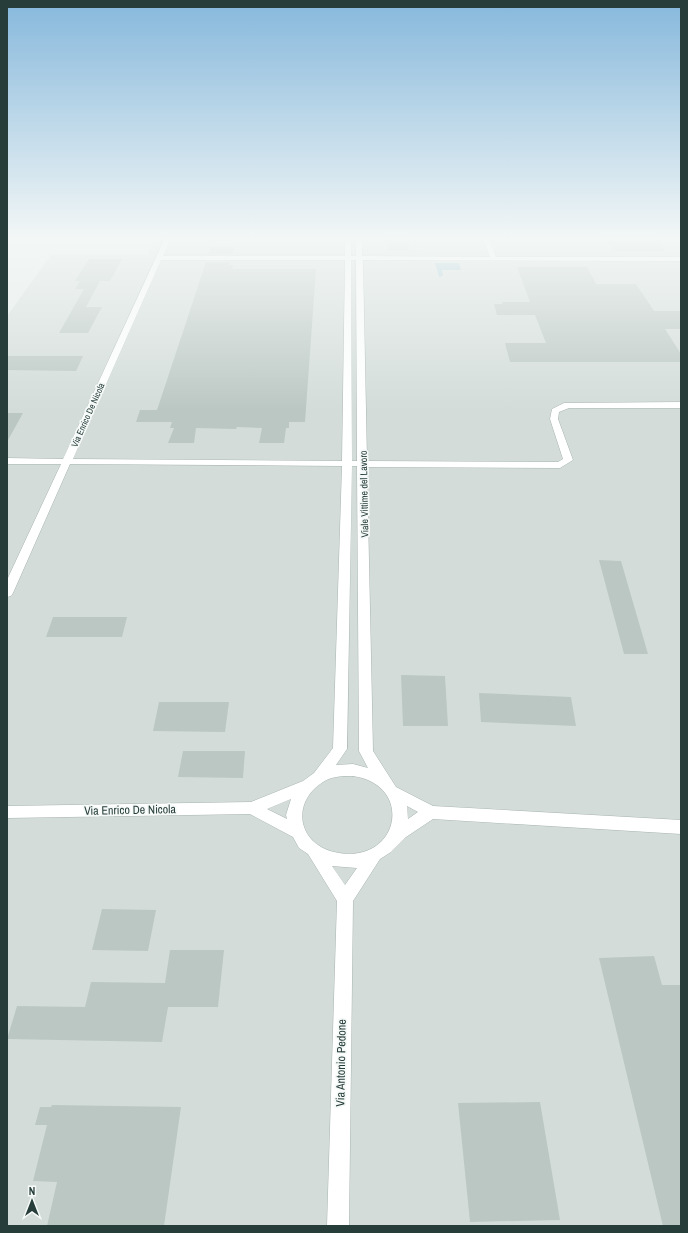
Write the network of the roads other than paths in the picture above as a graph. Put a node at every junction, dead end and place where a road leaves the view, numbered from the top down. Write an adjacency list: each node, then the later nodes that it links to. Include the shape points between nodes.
1 (142, 296): 6 (street, Via Enrico De Nicola)
2 (347, 296): 7 (street, Viale Vittime del Lavoro)
3 (361, 296): 8 (street, Viale Vittime del Lavoro)
4 (681, 405): 8 (street, via 567,405 555,411 554,419 568,460 560,465)
5 (7, 461): 6 (street)
6 (67, 462): 7 (street); 9 (street, Via Enrico De Nicola)
7 (347, 462): 8 (street); 10 (street, Viale Vittime del Lavoro, via 340,749)
8 (364, 463): 12 (street, Viale Vittime del Lavoro, via 366,751)
9 (7, 593)
10 (320, 776): 11 (street); 12 (street, via 336,771 354,770 370,775)
11 (307, 786): 13 (street, Via Enrico De Nicola); 17 (street, via 297,798 294,813 295,827)
12 (389, 788): 15 (street); 18 (street, via 398,802 401,814 400,826)
13 (252, 808): 14 (street, Via Enrico De Nicola); 17 (street, Via Enrico De Nicola)
14 (7, 812)
15 (431, 812): 16 (street); 18 (street)
16 (681, 827)
17 (299, 833): 19 (street)
18 (395, 837): 20 (street)
19 (313, 851): 20 (street, via 328,858 344,861 360,860); 21 (street)
20 (375, 854): 21 (street)
21 (345, 899): 22 (street, Via Antonio Pedone)
22 (338, 1226)

